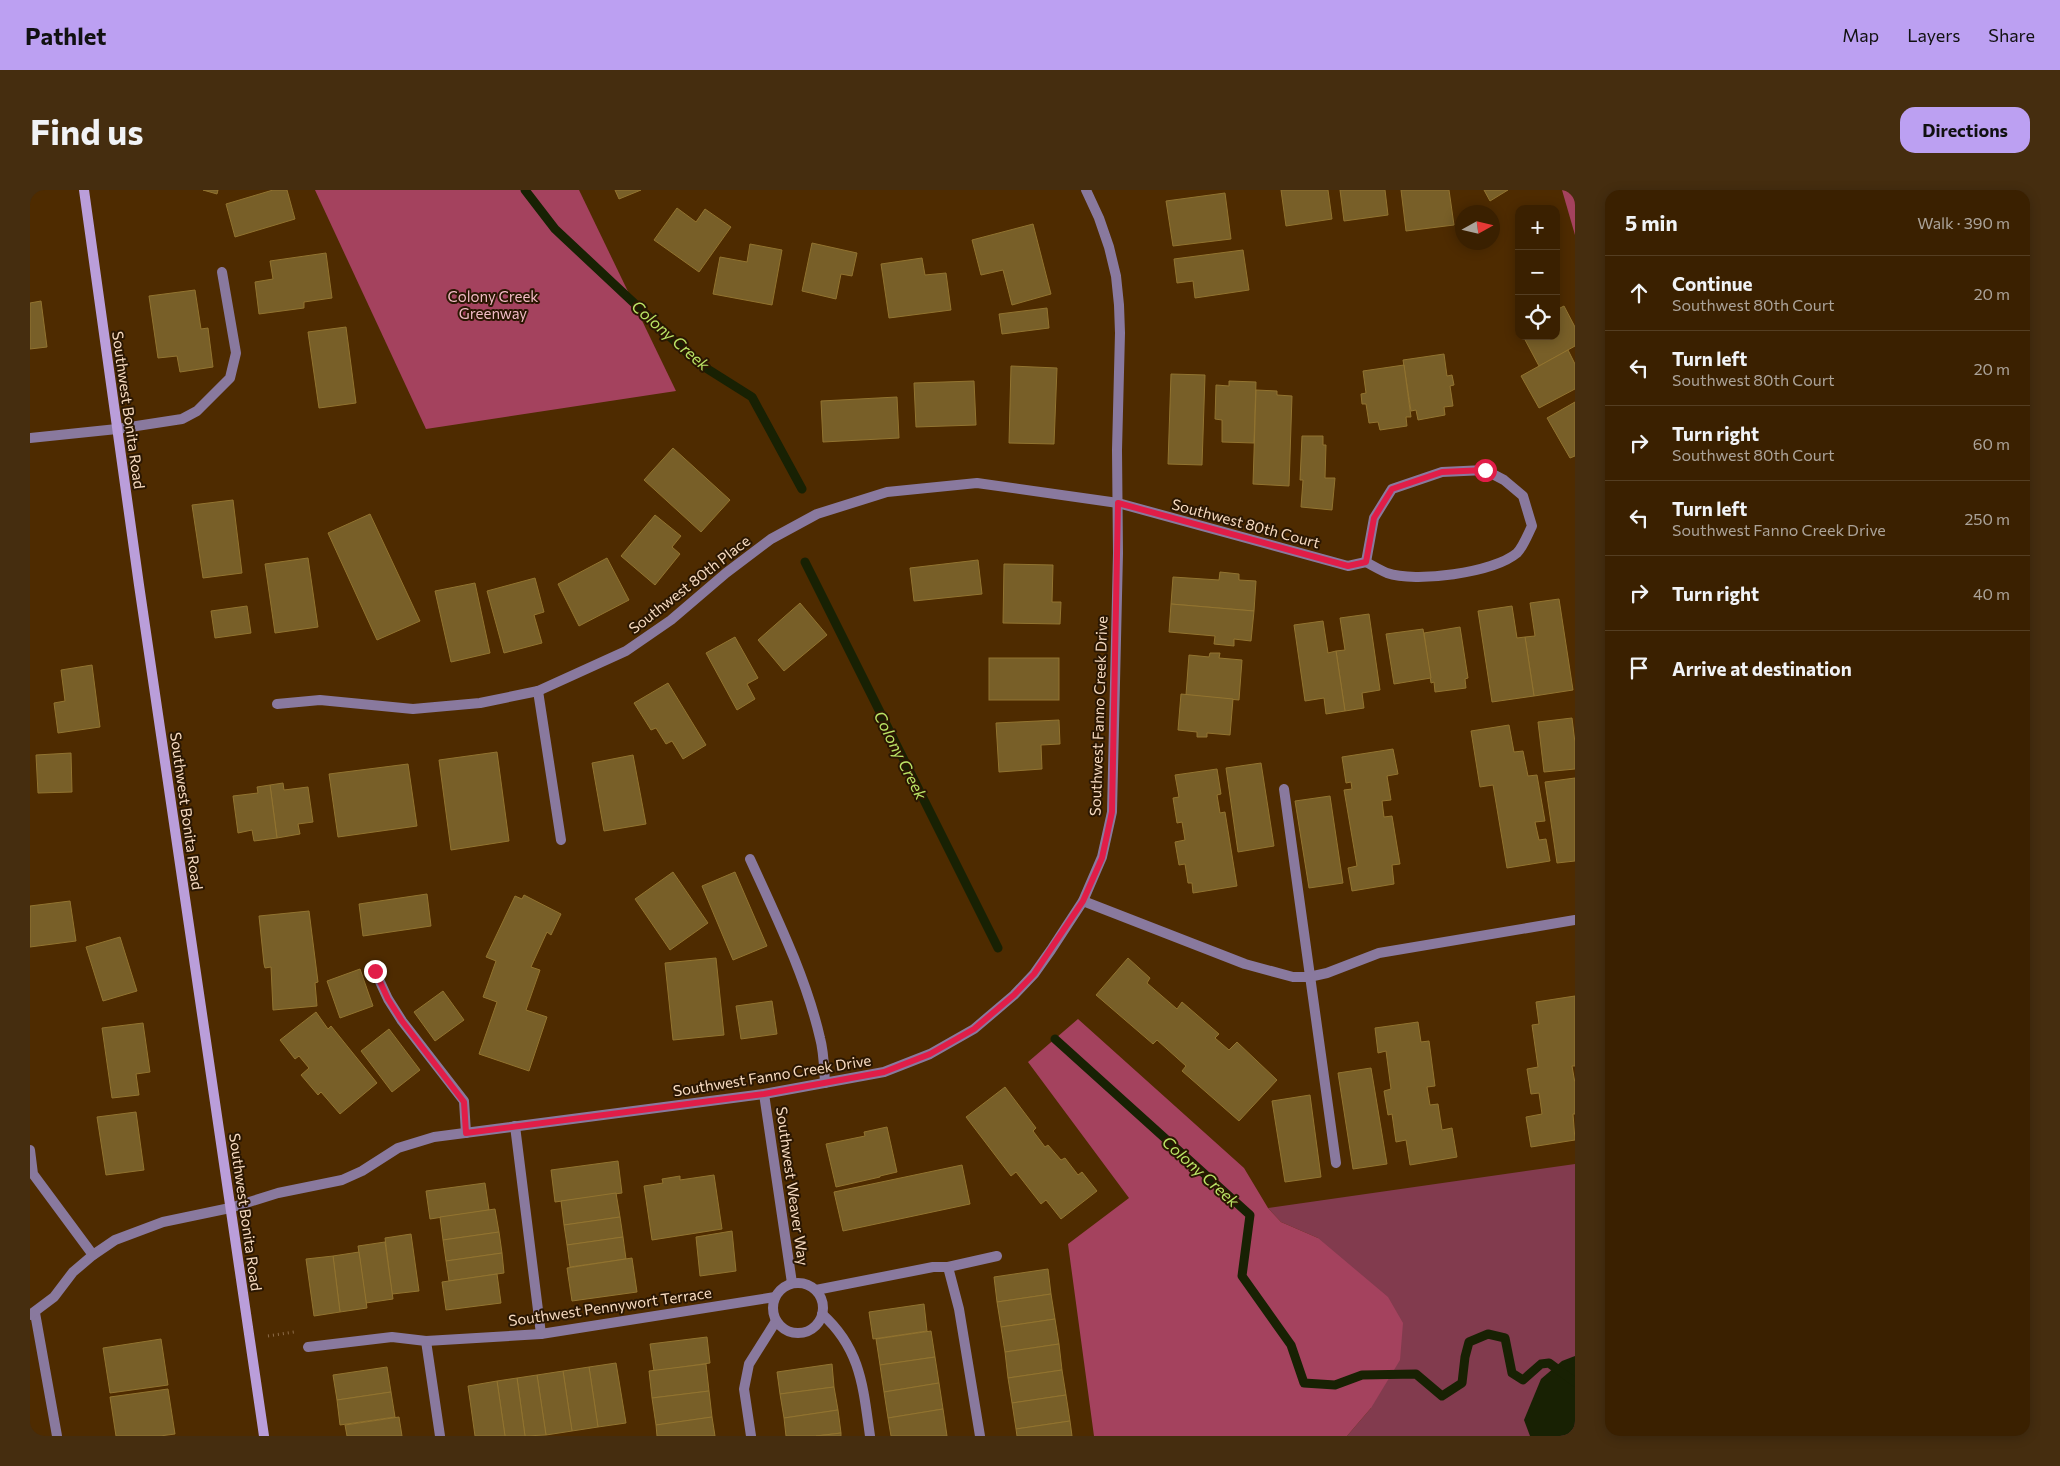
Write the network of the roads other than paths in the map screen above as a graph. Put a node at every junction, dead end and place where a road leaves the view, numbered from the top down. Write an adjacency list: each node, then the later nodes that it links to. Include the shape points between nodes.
1 (84, 190): 4 (main road, Southwest Bonita Road)
2 (1086, 190): 6 (street, Southwest Fanno Creek Drive, via 1109,247 1118,295)
3 (222, 272): 4 (street, via 236,353 230,378 197,411 182,419)
4 (116, 429): 5 (street); 23 (main road, Southwest Bonita Road)
5 (30, 438)
6 (1118, 503): 7 (street, Southwest 80th Court, via 1348,566); 8 (street, Southwest 80th Place, via 977,483 887,492 817,514 771,540 671,620 626,651); 13 (street, Southwest Fanno Creek Drive, via 1112,812 1102,858)
7 (1366, 562): 7 (street, via 1388,573 1413,577 1462,573 1501,564 1518,552 1532,526 1523,496 1485,470 1442,472 1392,489 1374,518)
8 (538, 691): 9 (street, Southwest 80th Place, via 480,703 412,709 320,700); 11 (street)
9 (277, 704)
10 (1284, 789): 16 (street)
11 (561, 840)
12 (750, 859): 17 (street, via 789,943 820,1038)
13 (1083, 901): 16 (street, via 1245,964 1293,977); 17 (street, Southwest Fanno Creek Drive, via 1034,974 974,1029 930,1054 884,1072)
14 (1575, 920): 16 (street, via 1379,953)
15 (375, 971): 20 (street, via 402,1021 464,1102)
16 (1310, 977): 22 (street)
17 (825, 1083): 18 (street, Southwest Fanno Creek Drive)
18 (764, 1094): 19 (street, Southwest Fanno Creek Drive); 27 (street, Southwest Weaver Way)
19 (515, 1126): 20 (street, Southwest Fanno Creek Drive); 33 (street)
20 (466, 1133): 23 (street, Southwest Fanno Creek Drive, via 405,1145 342,1180 278,1193)
21 (30, 1150): 24 (street, via 33,1174)
22 (1336, 1163)
23 (230, 1208): 24 (street, Southwest Fanno Creek Drive, via 163,1222 115,1240); 37 (main road, Southwest Bonita Road)
24 (93, 1255): 30 (street, Southwest Fanno Creek Drive)
25 (997, 1256): 26 (street)
26 (948, 1267): 28 (street, via 932,1267); 41 (street, via 959,1309)
27 (792, 1283): 28 (street, via 805,1284); 29 (street)
28 (816, 1290): 31 (street, via 822,1301)
29 (775, 1297): 32 (street, via 773,1312); 33 (street, Southwest Pennywort Terrace)
30 (32, 1314): 36 (street)
31 (822, 1314): 32 (street, via 816,1324 803,1332 788,1331); 40 (street, via 854,1354 864,1390)
32 (776, 1321): 39 (street, via 749,1364 744,1389)
33 (541, 1334): 34 (street, Southwest Pennywort Terrace)
34 (426, 1341): 35 (street, Southwest Pennywort Terrace, via 392,1337); 38 (street)
35 (308, 1347)
36 (57, 1436)
37 (264, 1436)
38 (440, 1436)
39 (751, 1436)
40 (870, 1436)
41 (980, 1436)

